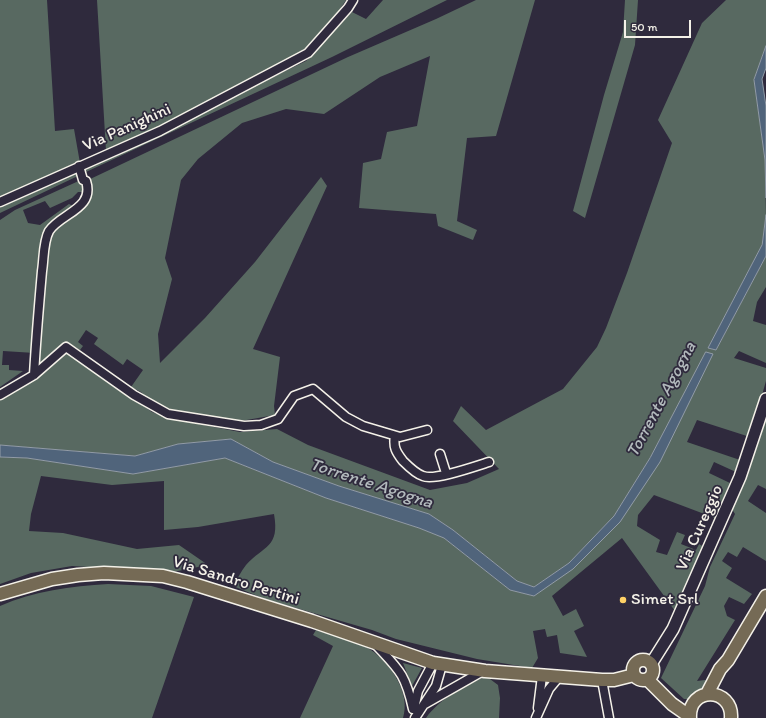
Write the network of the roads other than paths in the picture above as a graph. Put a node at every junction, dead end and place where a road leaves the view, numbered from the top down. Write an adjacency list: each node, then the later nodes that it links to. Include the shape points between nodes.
1 (353, 0): 2 (street, Via Panighini, via 308,53 160,131)
2 (79, 166): 3 (street); 4 (street, Via Panighini, via 88,187 88,196 82,205 49,232 45,247)
3 (0, 202)
4 (34, 375): 5 (street); 8 (street, via 66,347 134,395 168,414 244,426 261,425 278,419 294,396 313,389 346,417 363,426)
5 (0, 395)
6 (766, 399): 17 (main road, Via Cureggio, via 740,477 673,629)
7 (427, 430): 8 (street)
8 (395, 436): 11 (street, via 396,452 406,464 422,476 432,478)
9 (440, 454): 11 (street)
10 (489, 462): 11 (street)
11 (446, 474)
12 (0, 594): 14 (main road, Via Sandro Pertini, via 52,579 78,575 104,573 163,576)
13 (766, 596): 15 (main road)
14 (374, 643): 16 (main road, Via Sandro Pertini); 27 (street, via 402,673)
15 (728, 660): 24 (main road, via 720,669); 25 (main road)
16 (438, 664): 18 (main road); 26 (street, via 436,686); 27 (street, via 418,691)
17 (652, 664): 19 (main road, via 646,660 638,661 633,667); 23 (main road, via 654,672)
18 (485, 671): 20 (main road); 26 (street)
19 (634, 675): 22 (main road); 23 (main road, via 640,680)
20 (542, 676): 21 (main road); 29 (street)
21 (559, 677): 22 (main road); 29 (street, via 549,689)
22 (602, 680): 32 (street)
23 (648, 680): 28 (main road, via 672,704)
24 (707, 694): 25 (main road); 28 (main road, via 698,698)
25 (719, 696): 33 (main road, via 729,705)
26 (425, 704): 31 (street)
27 (413, 709): 30 (street)
28 (690, 713)
29 (536, 717)
30 (410, 718)
31 (415, 718)
32 (609, 718)
33 (731, 718)

